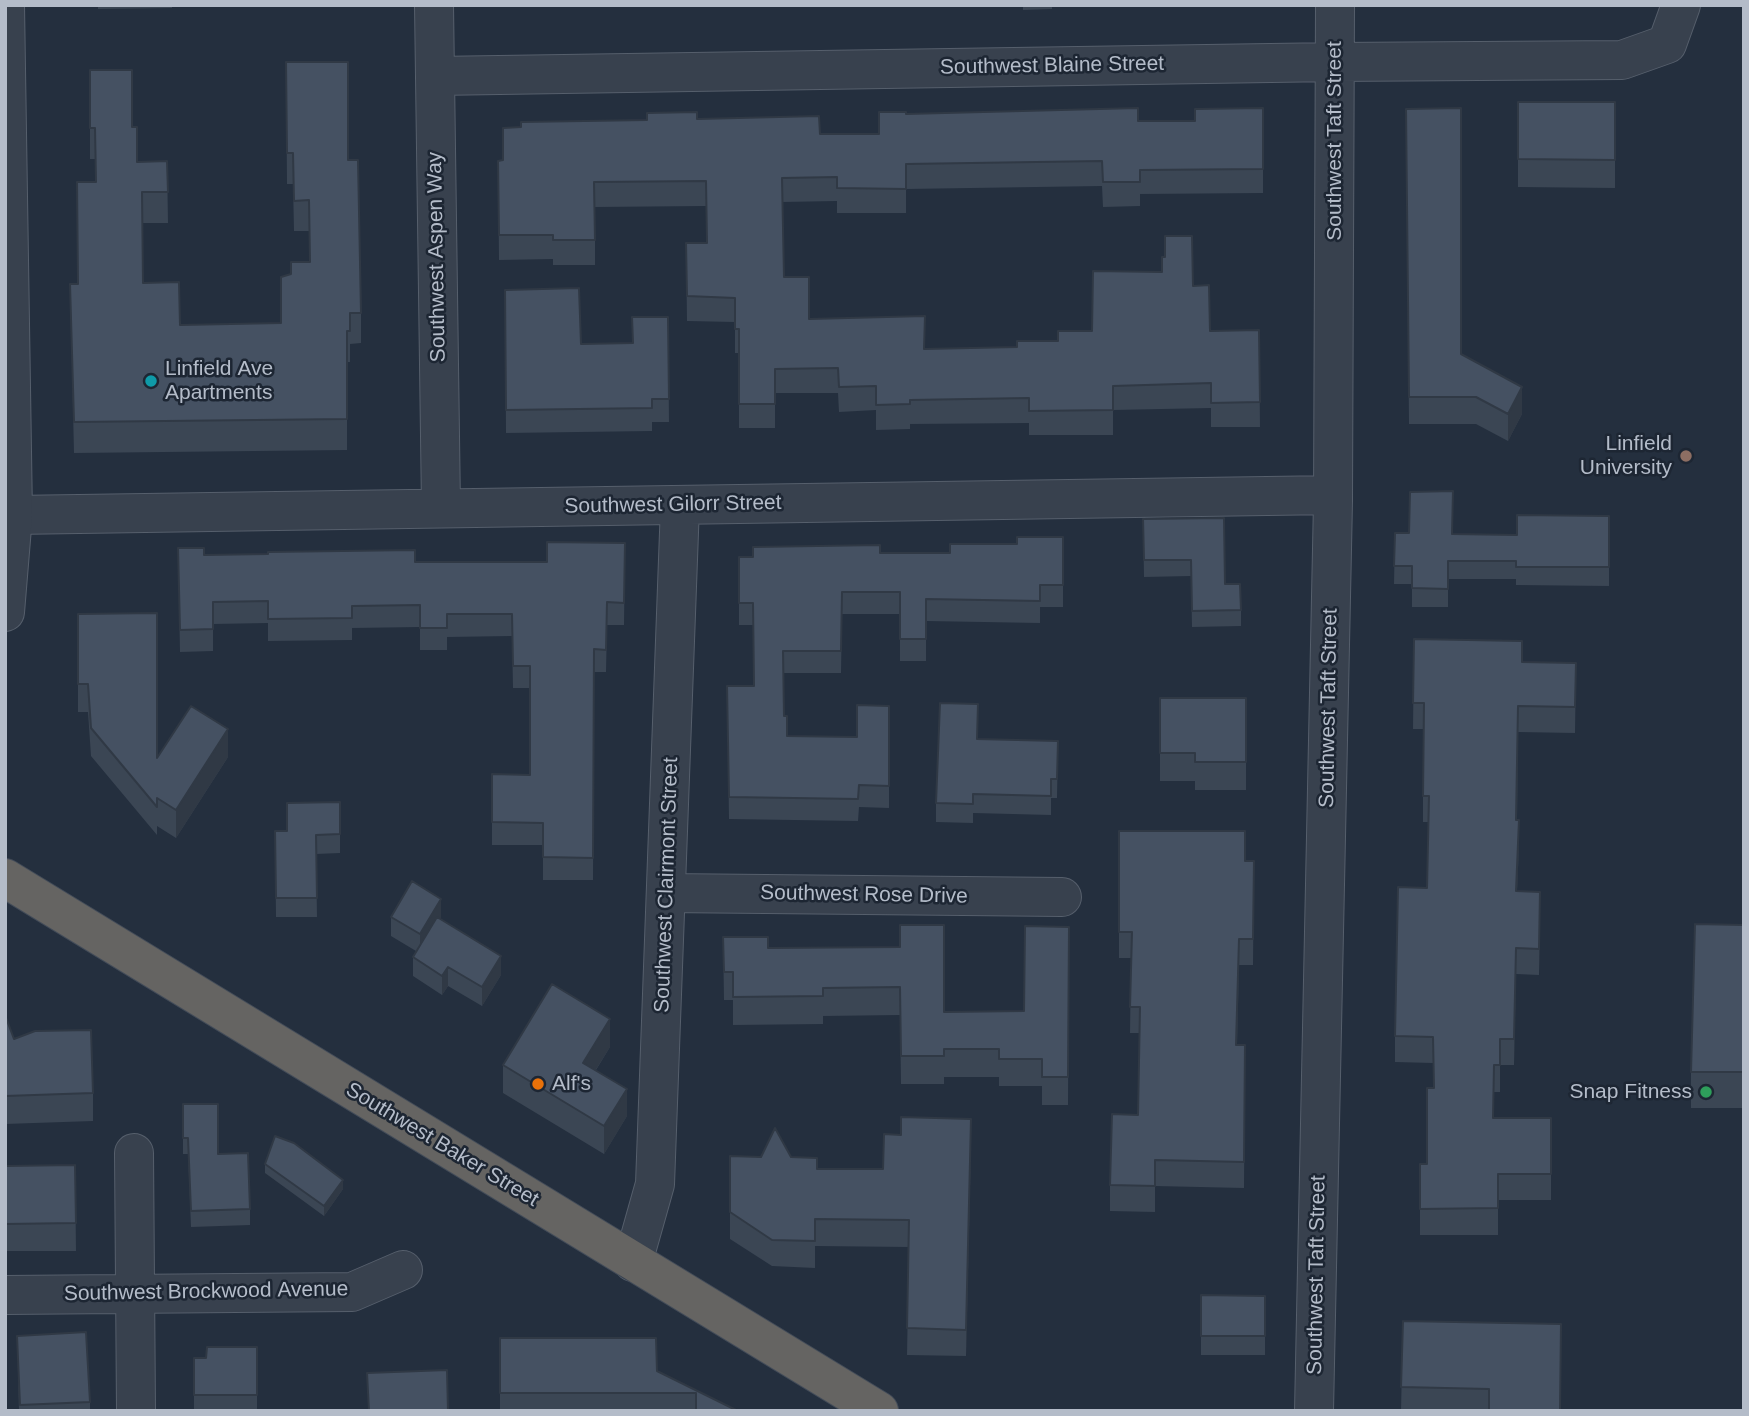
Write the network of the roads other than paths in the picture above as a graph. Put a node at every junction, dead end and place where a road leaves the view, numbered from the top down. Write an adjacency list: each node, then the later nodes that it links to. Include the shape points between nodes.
1 (5, 5): 10 (street)
2 (434, 5): 6 (street, Southwest Aspen Way)
3 (1335, 5): 5 (street, Southwest Taft Street)
4 (1681, 5): 5 (street, Southwest Blaine Street, via 1667,44 1622,60)
5 (1335, 62): 6 (street, Southwest Blaine Street); 7 (street, Southwest Taft Street)
6 (435, 76): 9 (street, Southwest Aspen Way)
7 (1333, 495): 8 (street, Southwest Gilorr Street); 22 (street, Southwest Taft Street)
8 (680, 505): 9 (street, Southwest Gilorr Street); 13 (street, Southwest Clairmont Street)
9 (441, 508): 10 (street, Southwest Gilorr Street)
10 (13, 515): 11 (street)
11 (5, 612)
12 (5, 878): 16 (highway, Southwest Baker Street)
13 (666, 893): 14 (street, Southwest Rose Drive); 16 (street, Southwest Clairmont Street, via 656,1184)
14 (1062, 897)
15 (134, 1153): 18 (street)
16 (632, 1262): 21 (highway, Southwest Baker Street)
17 (403, 1270): 18 (street, Southwest Brockwood Avenue, via 352,1292)
18 (134, 1293): 19 (street, Southwest Brockwood Avenue); 20 (street)
19 (5, 1295)
20 (136, 1411)
21 (879, 1411)
22 (1314, 1411)

